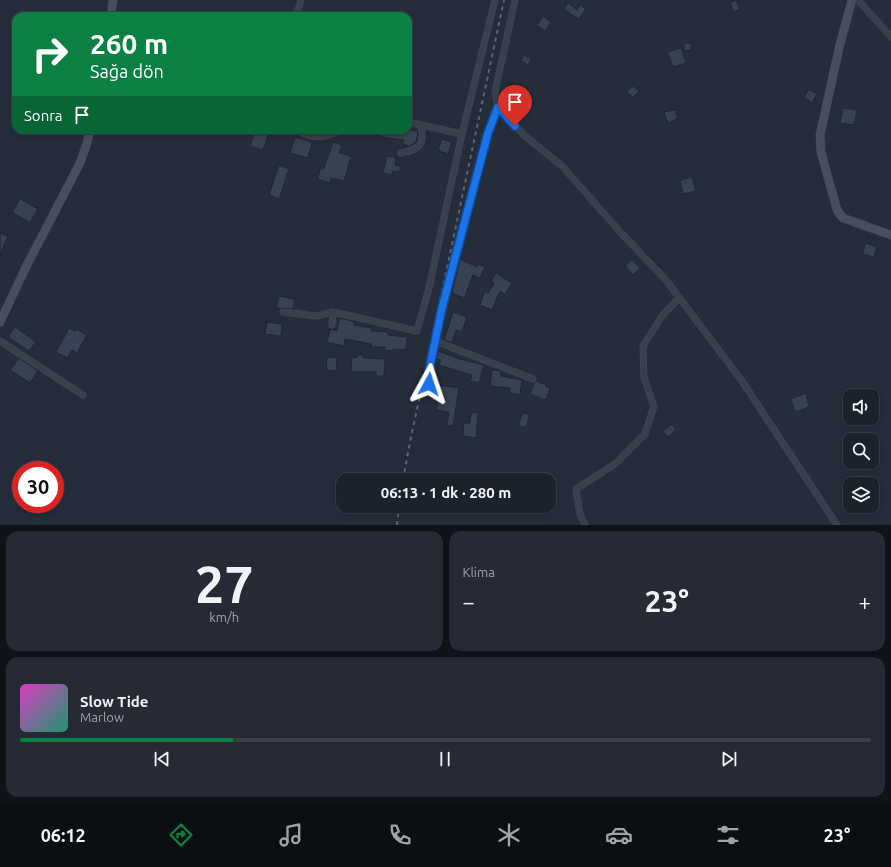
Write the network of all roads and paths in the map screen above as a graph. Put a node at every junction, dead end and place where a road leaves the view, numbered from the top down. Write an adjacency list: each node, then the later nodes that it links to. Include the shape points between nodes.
1 (113, 0): 7 (street)
2 (300, 0): 8 (street)
3 (495, 0): 16 (street)
4 (515, 0): 10 (street, via 495,92)
5 (852, 0): 18 (street, via 823,120 820,135 821,152 837,210 843,218)
6 (858, 0): 9 (street)
7 (112, 12)
8 (297, 12)
9 (891, 37)
10 (498, 107): 19 (street, via 524,135 563,167 666,280); 25 (street, via 488,133)
11 (412, 123): 12 (street)
12 (422, 125): 16 (street); 17 (street, via 424,137 420,146 415,150)
13 (89, 134): 22 (street, via 80,163)
14 (304, 134): 15 (street)
15 (332, 134)
16 (462, 134): 21 (street, via 429,288 417,331)
17 (401, 153)
18 (891, 235)
19 (679, 298): 29 (street, via 662,316 643,346 644,378 654,406 646,434 615,464 576,489 580,514); 30 (street, via 742,381)
20 (283, 312): 21 (street, via 317,316)
21 (333, 312): 23 (street)
22 (0, 322)
23 (332, 325)
24 (0, 341): 28 (street)
25 (435, 341): 26 (street); 27 (street, via 428,375 429,384)
26 (533, 380)
27 (434, 388)
28 (83, 395)
29 (586, 525)
30 (837, 525)

